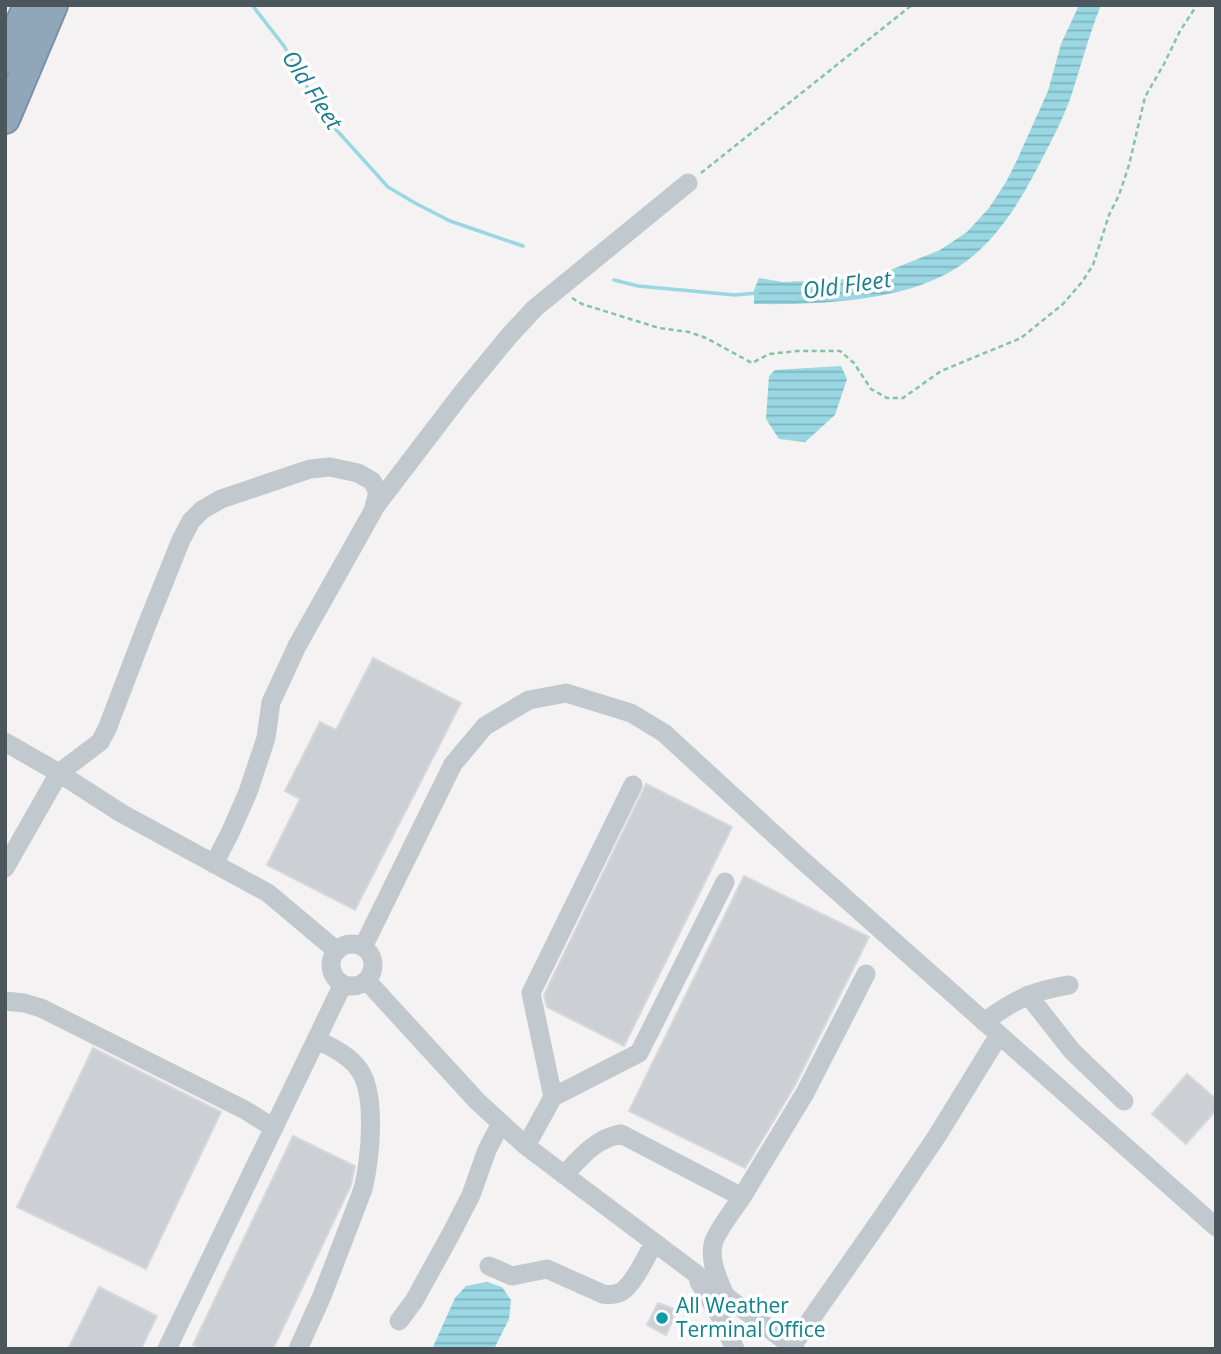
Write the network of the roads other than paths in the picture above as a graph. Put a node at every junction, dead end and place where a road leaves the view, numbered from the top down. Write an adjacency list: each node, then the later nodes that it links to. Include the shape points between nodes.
1 (29, 5): 3 (highway)
2 (53, 5): 4 (highway)
3 (5, 59)
4 (5, 119)
5 (688, 183): 6 (street, via 536,308 509,336)
6 (373, 511): 8 (street, via 378,492 372,481 330,467 310,469 221,499 202,510 181,540 100,742); 10 (street, via 279,683 248,792)
7 (5, 742): 8 (street)
8 (59, 773): 10 (street); 11 (street)
9 (633, 785): 24 (street, via 531,993)
10 (214, 864): 14 (street, via 268,893)
11 (5, 868)
12 (725, 881): 24 (street, via 639,1053)
13 (363, 947): 14 (street, via 349,944); 16 (street, via 374,963); 21 (street, via 453,764 485,726 529,700 566,693 631,712 664,733)
14 (337, 951): 17 (street, via 332,970)
15 (866, 974): 30 (street, via 805,1093)
16 (367, 981): 17 (street, via 356,986); 26 (street)
17 (343, 984): 23 (street)
18 (1069, 985): 19 (street)
19 (1028, 995): 21 (street); 25 (street, via 1072,1051)
20 (5, 1001): 27 (street, via 41,1009)
21 (984, 1021): 22 (street)
22 (999, 1035): 31 (street); 37 (street)
23 (317, 1040): 27 (street); 39 (street, via 358,1067 364,1079 370,1113 368,1171)
24 (553, 1097): 28 (street)
25 (1124, 1101)
26 (501, 1123): 28 (street); 36 (street, via 452,1232)
27 (274, 1128): 38 (street)
28 (526, 1146): 29 (street)
29 (564, 1175): 30 (street, via 586,1151 621,1134); 32 (street)
30 (742, 1197): 35 (street, via 713,1242 716,1275)
31 (1216, 1227)
32 (653, 1243): 33 (street, via 632,1280 612,1295 547,1269 512,1276); 34 (street)
33 (489, 1266)
34 (689, 1269): 35 (street); 40 (street)
35 (725, 1296): 37 (street)
36 (399, 1321)
37 (793, 1348)
38 (167, 1349)
39 (298, 1349)
40 (735, 1349)

